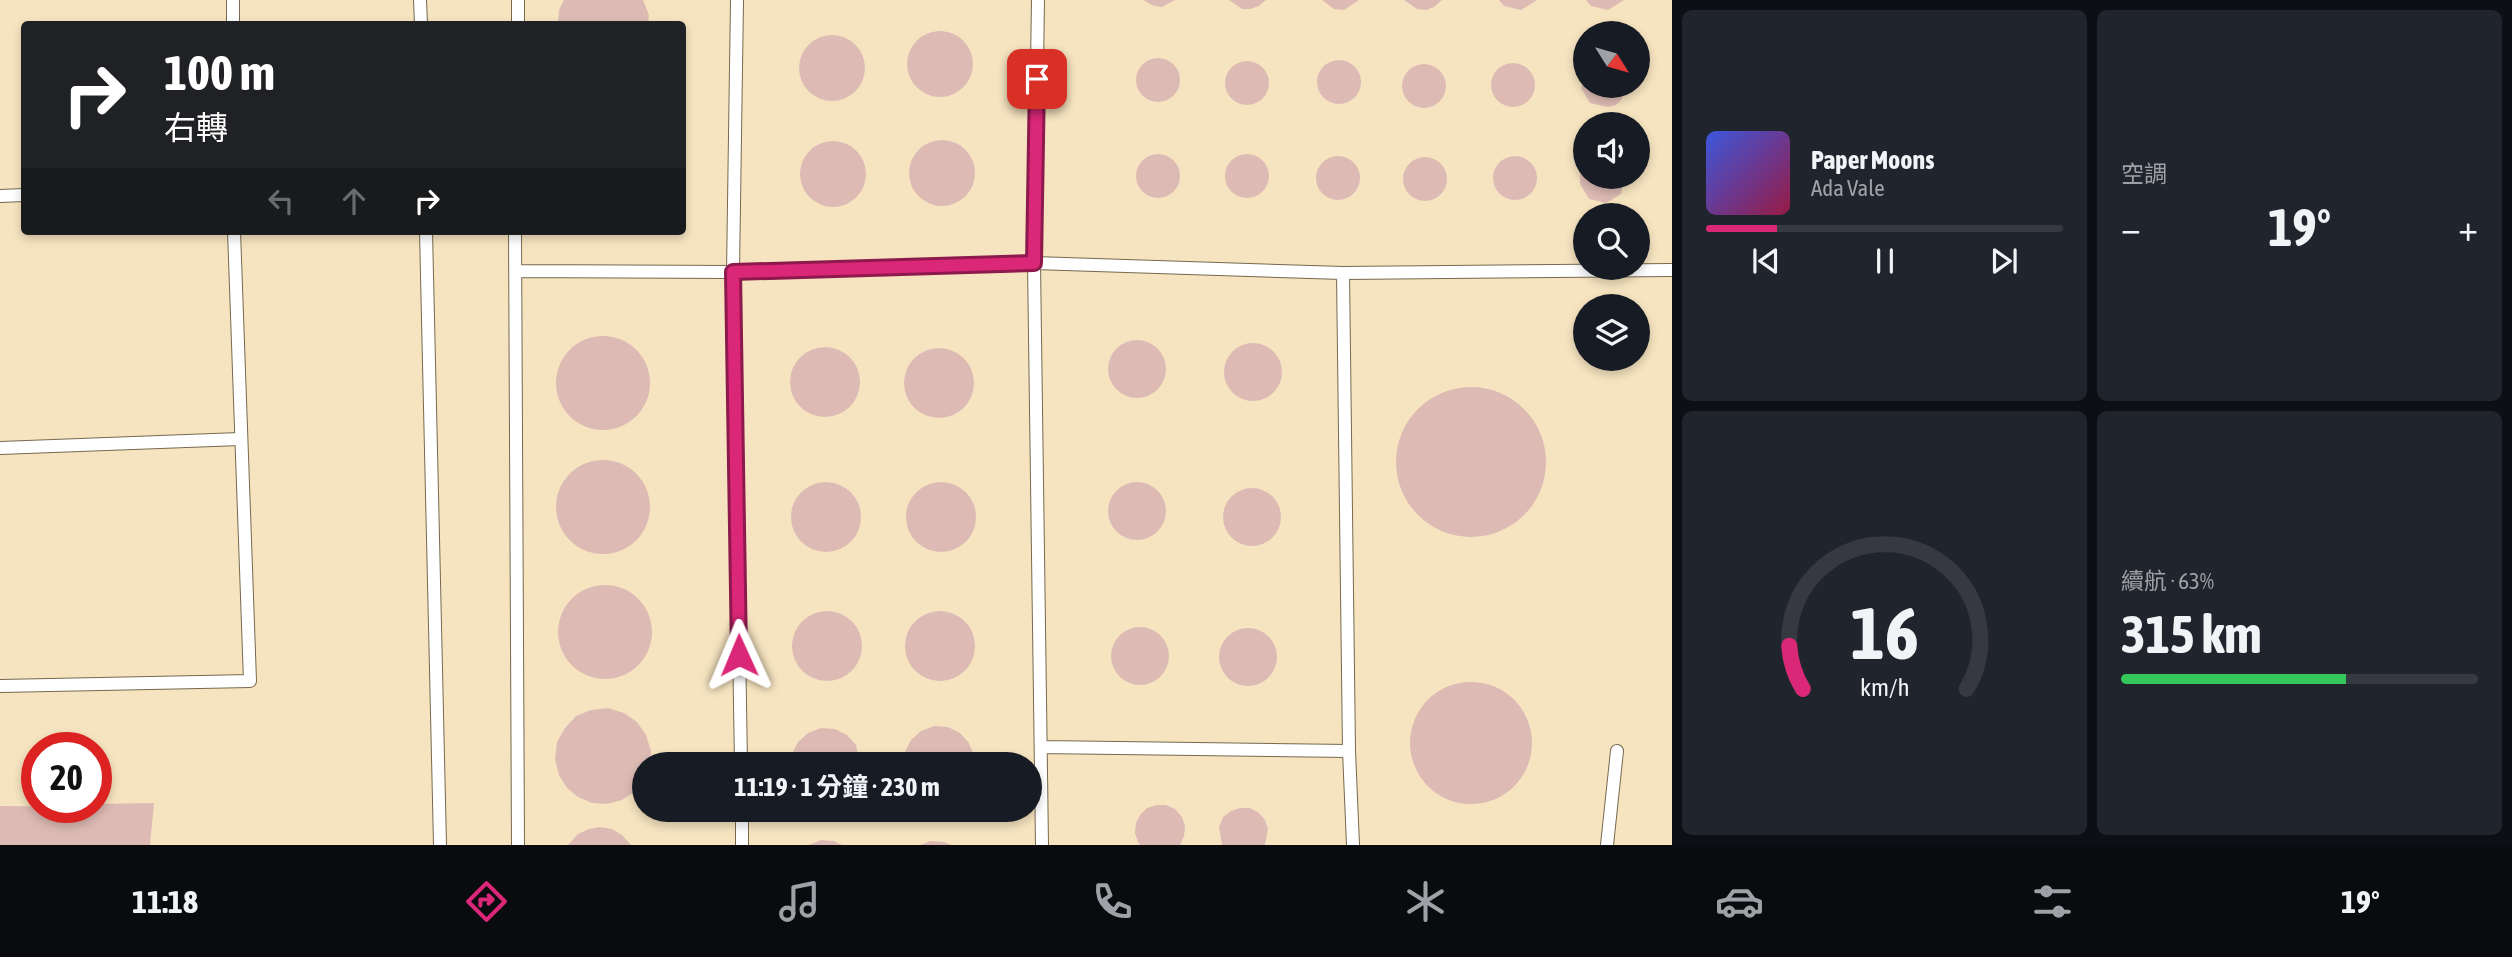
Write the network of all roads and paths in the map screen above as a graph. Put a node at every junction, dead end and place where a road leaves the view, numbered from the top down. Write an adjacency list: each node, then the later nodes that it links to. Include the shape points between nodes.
1 (233, 0): 6 (lane)
2 (420, 0): 7 (lane)
3 (518, 0): 8 (lane)
4 (737, 0): 17 (lane)
5 (1038, 0): 14 (lane)
6 (233, 21)
7 (421, 21)
8 (518, 21)
9 (21, 195): 10 (lane)
10 (0, 196)
11 (234, 235): 19 (lane)
12 (426, 235): 27 (lane)
13 (515, 235): 16 (lane)
14 (1034, 263): 17 (lane); 18 (lane); 22 (lane)
15 (1672, 270): 18 (lane)
16 (515, 271): 17 (lane); 28 (lane)
17 (733, 272): 25 (lane)
18 (1343, 273): 23 (lane)
19 (240, 439): 20 (lane); 21 (lane, via 250,681)
20 (0, 448)
21 (0, 686)
22 (1041, 747): 23 (lane); 30 (lane)
23 (1349, 751): 31 (lane)
24 (1617, 751): 32 (lane)
25 (741, 752)
26 (742, 822): 29 (lane)
27 (440, 845)
28 (518, 845)
29 (742, 845)
30 (1042, 845)
31 (1353, 845)
32 (1607, 845)

